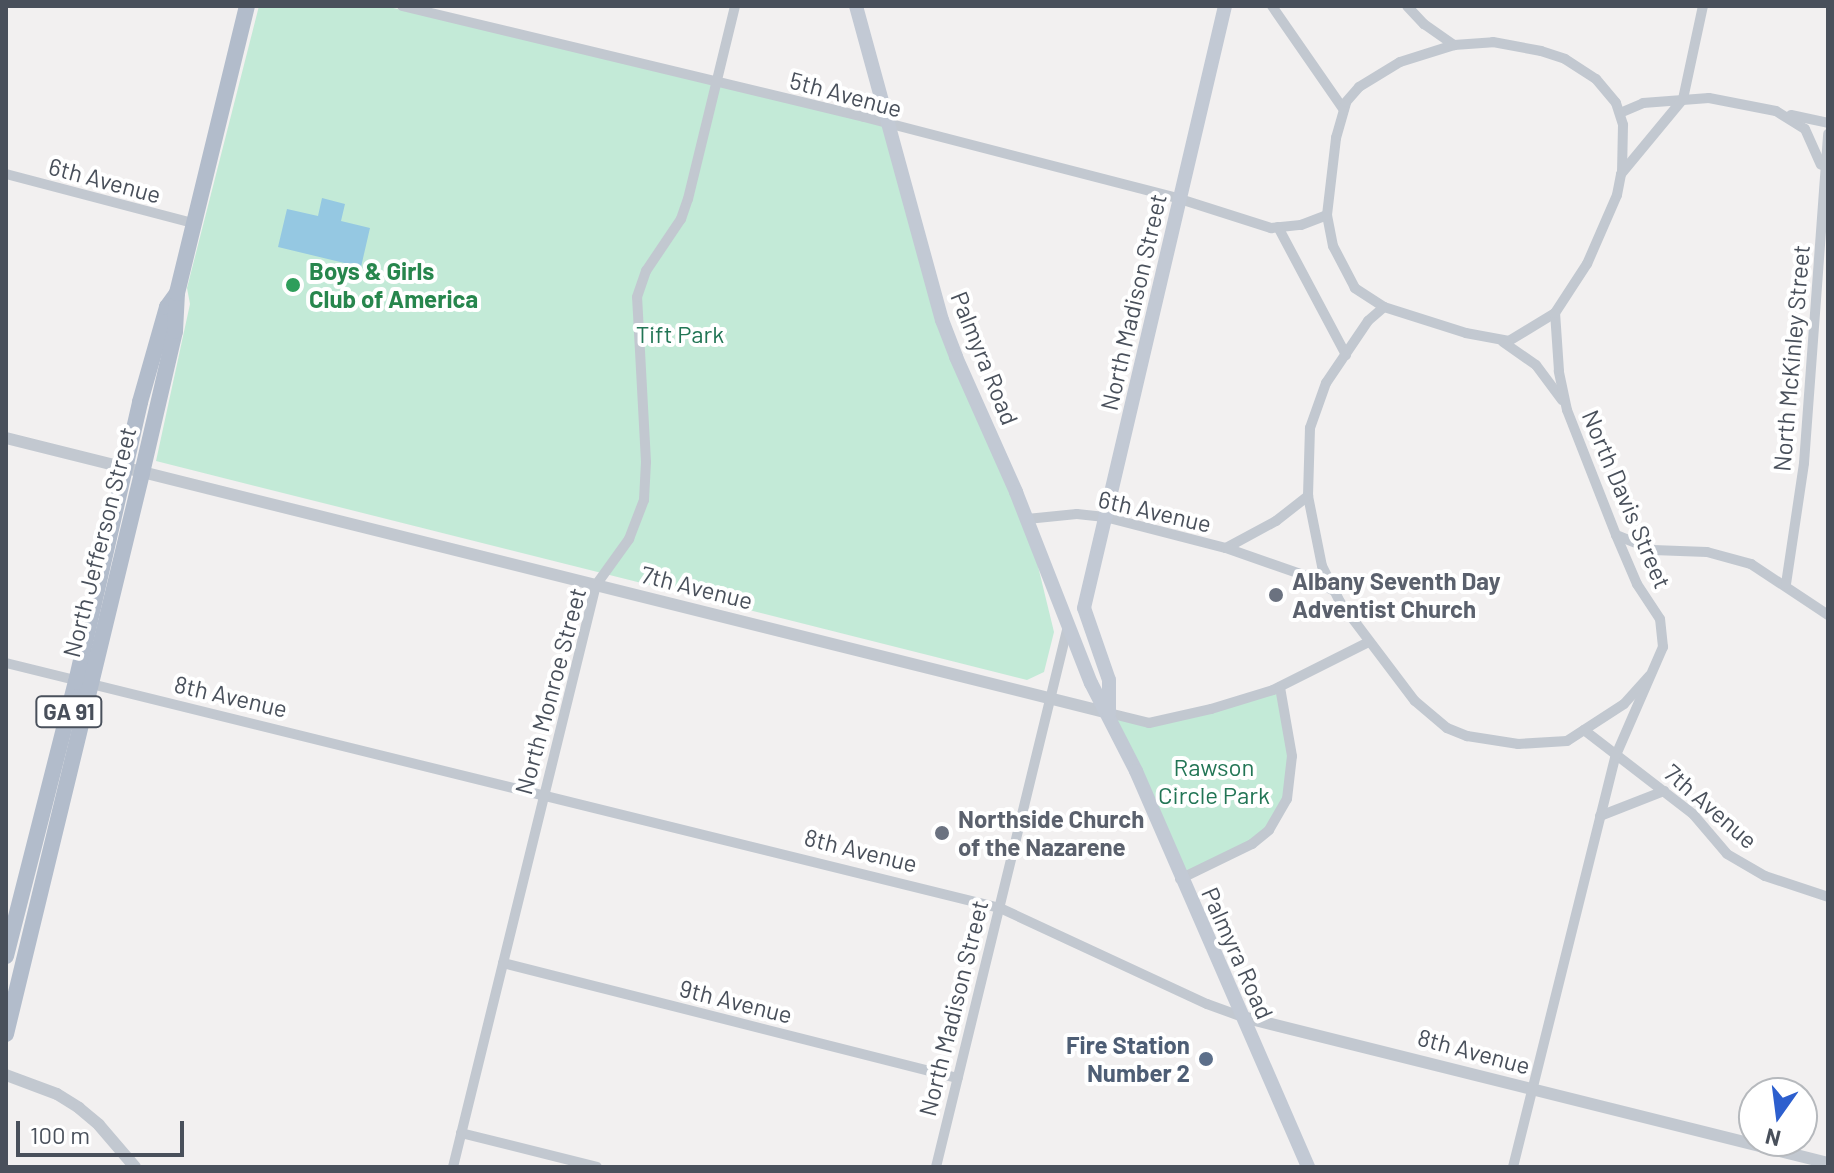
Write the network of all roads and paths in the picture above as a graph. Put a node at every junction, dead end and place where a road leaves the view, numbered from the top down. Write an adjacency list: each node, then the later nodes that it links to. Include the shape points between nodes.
1 (247, 6): 25 (main road, North Jefferson Street / GA 91)
2 (402, 6): 10 (street, 5th Avenue)
3 (735, 6): 10 (street, North Monroe Street)
4 (856, 6): 16 (main road, Palmyra Road)
5 (1225, 6): 22 (main road, North Madison Street)
6 (1272, 6): 12 (street)
7 (1407, 6): 9 (street)
8 (1703, 6): 11 (street)
9 (1454, 45): 12 (street, via 1423,52 1380,73 1359,87); 13 (street, via 1493,42 1565,59 1596,79)
10 (716, 83): 16 (street, 5th Avenue); 42 (street, North Monroe Street, via 681,219 646,271 637,297 645,487 629,539)
11 (1683, 99): 13 (street, via 1643,103); 14 (street, via 1727,99); 20 (street)
12 (1344, 110): 24 (street)
13 (1620, 113): 20 (street, via 1626,142)
14 (1786, 114): 15 (street); 18 (street, via 1805,129)
15 (1828, 123)
16 (888, 125): 22 (street, 5th Avenue); 38 (main road, Palmyra Road, via 942,320)
17 (1828, 134): 18 (street, North McKinley Street)
18 (1823, 169): 21 (street, North McKinley Street)
19 (6, 174): 25 (street, 6th Avenue)
20 (1621, 174): 29 (street, via 1587,264)
21 (1822, 186): 23 (street); 41 (street, North McKinley Street, via 1804,463)
22 (1180, 199): 26 (street, 5th Avenue, via 1249,223); 37 (main road, North Madison Street)
23 (1828, 200)
24 (1327, 215): 26 (street, 5th Avenue); 28 (street, via 1333,246 1348,277)
25 (193, 223): 27 (main road, North Jefferson Street / GA 91)
26 (1278, 227): 31 (street)
27 (177, 293): 34 (main road, North Jefferson Street / GA 91, via 160,328); 35 (main road, North Jefferson Street / GA 91, via 175,331)
28 (1384, 307): 30 (street); 31 (street)
29 (1555, 313): 30 (street, via 1533,329); 32 (street, North Davis Street)
30 (1501, 341): 32 (street, via 1536,365)
31 (1346, 355): 36 (street, via 1326,383 1313,416)
32 (1567, 410): 39 (street, North Davis Street)
33 (6, 438): 34 (street, 7th Avenue)
34 (125, 468): 35 (street, 7th Avenue); 50 (main road, North Jefferson Street / GA 91)
35 (142, 473): 42 (street, 7th Avenue); 50 (main road, North Jefferson Street / GA 91)
36 (1308, 496): 40 (street, 6th Avenue); 43 (street, via 1322,566)
37 (1105, 517): 38 (street, 6th Avenue); 40 (street, 6th Avenue); 44 (main road, North Madison Street)
38 (1027, 519): 46 (main road, Palmyra Road)
39 (1616, 535): 41 (street, via 1653,550 1728,556); 49 (street, North Davis Street, via 1637,584 1660,619 1663,647)
40 (1226, 548): 43 (street, 6th Avenue)
41 (1786, 584): 45 (street)
42 (596, 585): 52 (street, 7th Avenue); 57 (street, North Monroe Street)
43 (1333, 590): 47 (street)
44 (1084, 608): 53 (main road, Palmyra Road, via 1109,680)
45 (1828, 615)
46 (1068, 626): 52 (street, North Madison Street); 53 (main road, Palmyra Road)
47 (1369, 642): 51 (street, 7th Avenue); 54 (street, via 1415,701 1447,728 1518,744 1567,741)
48 (6, 663): 50 (street, 8th Avenue)
49 (1656, 668): 54 (street, via 1624,704); 55 (street, North Davis Street)
50 (82, 684): 57 (street, 8th Avenue); 62 (main road, North Jefferson Street / GA 91); 65 (main road, North Jefferson Street / GA 91)
51 (1280, 687): 53 (street, 7th Avenue, via 1149,723); 59 (street, via 1292,756 1287,799 1269,830 1252,844)
52 (1049, 698): 53 (street, 7th Avenue); 61 (street, North Madison Street)
53 (1109, 713): 59 (main road, Palmyra Road)
54 (1584, 730): 55 (street, 7th Avenue)
55 (1616, 755): 56 (street, 7th Avenue); 58 (street, North Davis Street)
56 (1664, 791): 58 (street); 60 (street, 7th Avenue, via 1745,866)
57 (543, 795): 61 (street, 8th Avenue); 63 (street, North Monroe Street)
58 (1600, 816): 68 (street, North Davis Street)
59 (1180, 879): 64 (main road, Palmyra Road)
60 (1828, 897)
61 (1000, 908): 64 (street, 8th Avenue); 67 (street, North Madison Street)
62 (6, 956)
63 (503, 963): 67 (street, 9th Avenue); 69 (street, North Monroe Street)
64 (1243, 1017): 68 (street, 8th Avenue); 75 (main road, Palmyra Road)
65 (6, 1034)
66 (6, 1075): 71 (street, via 79,1108)
67 (958, 1078): 74 (street, North Madison Street)
68 (1531, 1089): 70 (street, 8th Avenue); 76 (street, North Davis Street)
69 (461, 1133): 72 (street, North Monroe Street); 73 (street)
70 (1828, 1163)
71 (135, 1167)
72 (453, 1167)
73 (597, 1167)
74 (936, 1167)
75 (1308, 1167)
76 (1513, 1167)

